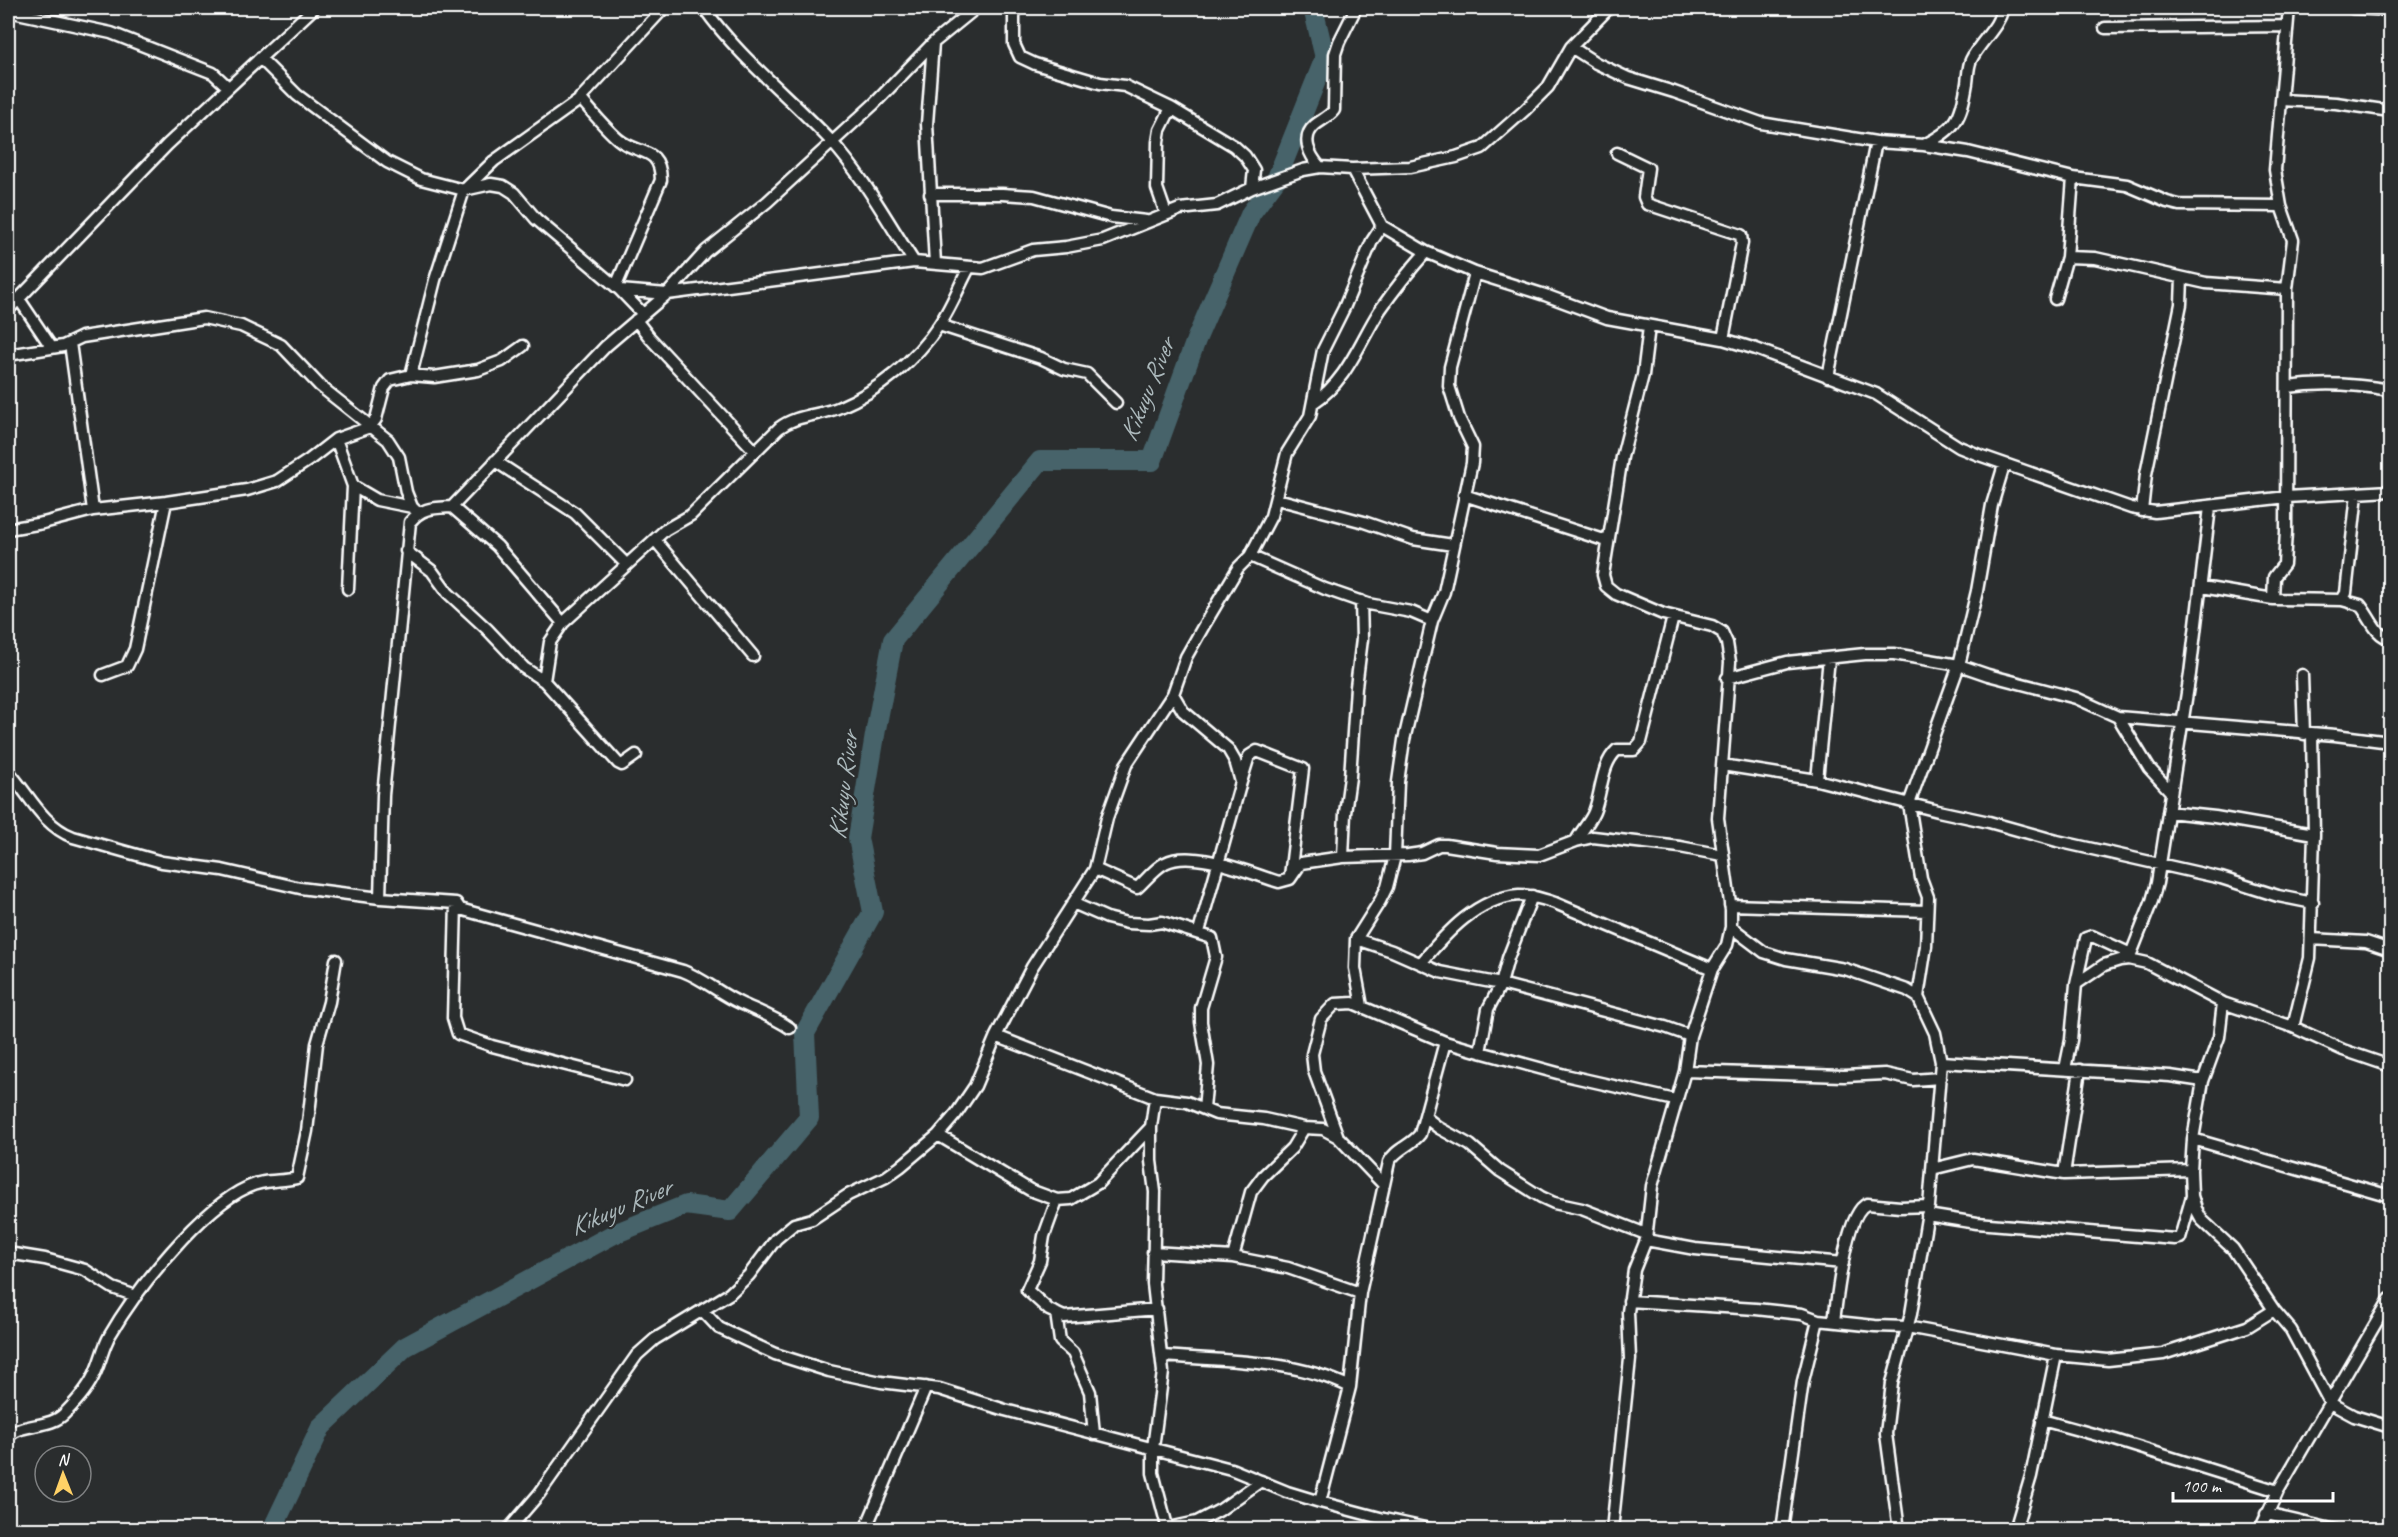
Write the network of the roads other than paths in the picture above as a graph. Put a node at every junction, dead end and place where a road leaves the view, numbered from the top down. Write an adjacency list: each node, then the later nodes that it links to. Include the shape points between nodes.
1 (314, 8): 17 (street)
2 (664, 8): 19 (street)
3 (704, 8): 23 (street)
4 (976, 8): 15 (street)
5 (1014, 8): 21 (street, via 1014,44 1020,57 1100,83 1125,86)
6 (1356, 8): 27 (street, via 1335,54 1334,110 1313,127 1308,138 1309,152)
7 (1610, 8): 16 (street)
8 (2003, 8): 25 (street, via 1997,24 1971,61 1965,98 1955,124)
9 (2289, 8): 13 (street)
10 (2352, 8): 11 (street)
11 (2391, 10)
12 (8, 11): 18 (street, via 111,33 213,73)
13 (2287, 26): 14 (street); 20 (street)
14 (2105, 28)
15 (933, 43): 23 (street); 32 (street, via 927,124)
16 (1571, 47): 24 (street, via 1628,78 1761,123); 28 (street, via 1548,87 1482,148 1410,167)
17 (261, 59): 18 (street); 31 (street, via 297,95 387,162 422,179)
18 (228, 87): 47 (street)
19 (580, 98): 31 (street, via 494,161); 44 (street, via 619,141 652,155 661,166 661,180)
20 (2282, 100): 22 (street); 33 (street, via 2275,170)
21 (1171, 108): 30 (street, via 1245,156 1254,170); 34 (street, via 1158,142 1157,188)
22 (2391, 111)
23 (832, 142): 39 (street); 46 (street, via 706,251)
24 (1876, 142): 25 (street); 59 (street)
25 (1924, 145): 29 (street)
26 (1617, 153): 53 (street, via 1648,168 1644,197 1647,204 1741,235)
27 (1320, 167): 28 (street); 30 (street)
28 (1352, 169): 36 (street)
29 (2073, 178): 33 (street, via 2127,185 2179,205); 38 (street)
30 (1252, 188): 34 (street, via 1217,205)
31 (464, 190): 44 (street, via 491,184 514,193 536,219); 58 (street, via 435,280)
32 (930, 194): 35 (street, via 1034,196 1111,217); 40 (street)
33 (2281, 206): 45 (street, via 2293,240)
34 (1166, 214): 35 (street)
35 (1148, 221): 41 (street, via 1103,240 1033,250 994,265)
36 (1382, 226): 37 (street); 62 (street, via 1323,350)
37 (1426, 252): 42 (street); 62 (street, via 1381,309 1340,379)
38 (2067, 257): 43 (street, via 2095,258); 48 (street)
39 (914, 262): 40 (street); 46 (street)
40 (935, 263): 41 (street)
41 (969, 268): 51 (street)
42 (1475, 273): 52 (street, via 1586,312); 72 (street, via 1450,367 1449,386 1473,447)
43 (2182, 278): 45 (street); 80 (street, via 2181,304)
44 (618, 288): 46 (street); 50 (street)
45 (2287, 289): 60 (street)
46 (667, 294): 50 (street)
47 (19, 299): 49 (street); 56 (street)
48 (2055, 299)
49 (8, 310)
50 (640, 317): 66 (street, via 650,338); 67 (street, via 606,346)
51 (939, 325): 63 (street, via 1087,374); 66 (street, via 876,388 838,408 788,421)
52 (1649, 327): 53 (street); 83 (street, via 1644,375 1622,457)
53 (1723, 339): 59 (street)
54 (70, 343): 56 (street); 64 (street, via 82,337 204,318 242,326 281,345 320,386); 78 (street)
55 (523, 346): 58 (street, via 502,361 478,370)
56 (52, 348): 57 (street)
57 (8, 355)
58 (411, 375): 64 (street, via 390,380)
59 (1828, 377): 68 (street, via 1876,394 1959,447)
60 (2287, 387): 61 (street, via 2317,383); 73 (street)
61 (2391, 390)
62 (1313, 403): 74 (street, via 1310,416 1287,453)
63 (1116, 404)
64 (370, 427): 65 (street); 79 (street, via 394,447)
65 (336, 439): 69 (street); 75 (street, via 277,481)
66 (754, 450): 82 (street, via 691,515)
67 (495, 461): 76 (street); 87 (street, via 575,513)
68 (2004, 465): 80 (street); 99 (street)
69 (353, 486): 79 (street, via 377,500); 89 (street)
70 (2391, 491): 71 (street)
71 (2357, 494): 73 (street); 91 (street, via 2348,580)
72 (1464, 495): 83 (street); 84 (street)
73 (2287, 497): 77 (street); 90 (street, via 2284,564 2274,577)
74 (1277, 499): 84 (street, via 1413,539); 86 (street)
75 (166, 502): 78 (street); 100 (street, via 135,649 127,666)
76 (452, 507): 79 (street); 95 (street, via 497,546)
77 (2210, 507): 80 (street); 88 (street)
78 (93, 510): 81 (street)
79 (415, 510): 85 (street)
80 (2142, 511)
81 (8, 529)
82 (655, 540): 87 (street); 97 (street)
83 (1607, 541): 93 (street, via 1603,575 1606,586 1616,594)
84 (1453, 544): 94 (street, via 1444,592)
85 (406, 551): 103 (street, via 432,571 524,668); 127 (street, via 383,795)
86 (1250, 556): 92 (street); 104 (street, via 1238,568 1186,657)
87 (626, 564): 95 (street)
88 (2202, 587): 90 (street); 106 (street)
89 (348, 589)
90 (2273, 599): 91 (street)
91 (2342, 600): 96 (street, via 2360,605 2382,636)
92 (1361, 601): 94 (street); 120 (street, via 1360,660)
93 (1673, 617): 102 (street, via 1722,632 1729,652); 118 (street, via 1641,742 1634,750 1617,750 1608,759 1593,814)
94 (1432, 621): 121 (street, via 1404,740)
95 (563, 623): 103 (street, via 549,642)
96 (2391, 638)
97 (753, 656)
98 (1829, 658): 99 (street, via 1894,654); 102 (street, via 1787,663); 112 (street)
99 (1959, 665): 105 (street, via 2076,698); 115 (street)
100 (103, 675)
101 (2302, 675): 107 (street)
102 (1727, 678): 110 (street)
103 (544, 681): 109 (street, via 618,763 622,765)
104 (1173, 694): 113 (street, via 1183,711 1228,749); 124 (street, via 1126,765 1107,818)
105 (2118, 717): 106 (street); 114 (street, via 2149,768)
106 (2183, 723): 107 (street); 114 (street)
107 (2308, 734): 108 (street); 117 (street)
108 (2391, 742)
109 (636, 755)
110 (1722, 765): 112 (street); 119 (street, via 1718,800)
111 (8, 771): 127 (street, via 51,824 73,837 162,862 222,870 300,888)
112 (1817, 780): 115 (street)
113 (1240, 782): 122 (street); 125 (street, via 1249,756 1257,751 1303,769)
114 (2171, 792): 116 (street)
115 (1909, 804): 123 (street); 132 (street, via 1921,878 1928,897)
116 (2168, 812): 117 (street); 123 (street)
117 (2314, 834): 129 (street)
118 (1576, 841): 119 (street, via 1593,837); 121 (street, via 1539,855 1439,845 1422,853)
119 (1722, 855): 131 (street)
120 (1343, 856): 121 (street); 125 (street, via 1301,863)
121 (1395, 856): 135 (street, via 1387,887)
122 (1219, 862): 124 (street, via 1166,862 1137,888); 125 (street, via 1279,882); 134 (street)
123 (2159, 865): 129 (street); 138 (street, via 2152,901)
124 (1095, 869): 130 (street)
125 (1290, 879)
126 (1532, 896): 140 (street, via 1517,895 1477,909); 141 (street); 142 (street)
127 (380, 898): 128 (street)
128 (456, 903): 148 (street, via 460,909 683,971); 159 (street, via 453,1018 458,1034)
129 (2313, 903): 136 (street)
130 (1074, 904): 134 (street, via 1127,923 1162,922); 149 (street, via 1032,968)
131 (1730, 905): 132 (street); 133 (street)
132 (1927, 911): 144 (street)
133 (1731, 927): 141 (street, via 1727,945); 144 (street, via 1764,952 1845,969)
134 (1199, 932): 163 (street, via 1212,938 1216,957 1202,1008 1208,1065)
135 (1356, 939): 140 (street); 146 (street, via 1355,968)
136 (2311, 939): 137 (street, via 2366,942); 147 (street)
137 (2391, 950)
138 (2130, 956): 143 (street, via 2104,965); 143 (street, via 2089,936); 145 (street)
139 (336, 960): 184 (street, via 317,1044 297,1178 258,1183 227,1198 176,1246)
140 (1421, 963): 142 (street, via 1440,972)
141 (1712, 969): 150 (street)
142 (1501, 984): 150 (street); 152 (street, via 1488,1009)
143 (2076, 984): 155 (street)
144 (1918, 997): 153 (street, via 1933,1027)
145 (2223, 1004): 147 (street); 160 (street, via 2219,1037)
146 (1362, 1006): 151 (street); 168 (street, via 1344,1002 1328,1008 1312,1054 1314,1071)
147 (2293, 1027): 154 (street)
148 (790, 1028)
149 (996, 1036): 161 (street); 167 (street, via 975,1086)
150 (1690, 1036): 157 (street)
151 (1445, 1042): 152 (street); 164 (street)
152 (1479, 1052): 162 (street)
153 (1941, 1062): 155 (street); 158 (street)
154 (2391, 1066)
155 (2065, 1070): 156 (street)
156 (2080, 1070): 160 (street); 172 (street)
157 (1684, 1071): 158 (street); 162 (street)
158 (1941, 1078): 170 (street)
159 (626, 1080)
160 (2203, 1081): 169 (street)
161 (1155, 1098): 163 (street, via 1187,1102); 165 (street)
162 (1675, 1100): 178 (street, via 1652,1186)
163 (1204, 1109): 166 (street)
164 (1425, 1117): 173 (street, via 1414,1142 1391,1157); 178 (street, via 1541,1197 1582,1209)
165 (1151, 1127): 176 (street, via 1098,1183 1071,1199); 179 (street)
166 (1304, 1128): 168 (street); 181 (street, via 1292,1148 1251,1192)
167 (938, 1135): 176 (street, via 1030,1190); 189 (street, via 886,1177 812,1219 794,1224 770,1246 736,1288)
168 (1338, 1137): 173 (street)
169 (2193, 1139): 171 (street); 175 (street)
170 (1932, 1169): 172 (street, via 1973,1159); 177 (street)
171 (2191, 1170): 172 (street); 174 (street)
172 (2064, 1174)
173 (1384, 1185): 183 (street)
174 (2192, 1196): 177 (street, via 2180,1238 2165,1240 1977,1223); 188 (street, via 2202,1220 2233,1250)
175 (2391, 1196)
176 (1057, 1200): 190 (street, via 1040,1261 1026,1290)
177 (1928, 1210): 182 (street, via 1864,1204 1853,1223); 193 (street)
178 (1646, 1237): 182 (street, via 1695,1250); 186 (street, via 1634,1270)
179 (1153, 1252): 181 (street); 187 (street)
180 (8, 1253): 184 (street, via 85,1270 113,1288)
181 (1233, 1257): 183 (street, via 1287,1268)
182 (1843, 1263): 192 (street)
183 (1360, 1293): 197 (street)
184 (136, 1296): 202 (street, via 102,1350 94,1376 67,1412 52,1422 20,1428)
185 (2391, 1299): 198 (street)
186 (1629, 1301): 191 (street, via 1756,1309 1802,1314); 213 (street, via 1630,1350)
187 (1157, 1309): 190 (street, via 1074,1317); 195 (street)
188 (2274, 1310): 194 (street, via 2247,1327 2163,1354 2108,1360); 198 (street, via 2292,1330)
189 (704, 1311): 196 (street, via 719,1328 775,1354 829,1371); 210 (street, via 688,1317 637,1355 539,1494)
190 (1056, 1313): 201 (street, via 1060,1341 1073,1353 1090,1392)
191 (1818, 1320): 192 (street); 214 (street, via 1803,1381)
192 (1834, 1321): 193 (street)
193 (1907, 1327): 194 (street); 215 (street, via 1892,1383 1886,1434)
194 (2056, 1355): 199 (street)
195 (1163, 1356): 197 (street, via 1283,1368 1333,1379); 203 (street)
196 (926, 1387): 201 (street); 211 (street)
197 (1350, 1387): 206 (street)
198 (2330, 1404): 200 (street); 205 (street)
199 (2042, 1420): 205 (street); 216 (street)
200 (2391, 1427)
201 (1094, 1434): 203 (street)
202 (8, 1436)
203 (1153, 1448): 204 (street); 209 (street, via 1154,1479)
204 (1261, 1481): 206 (street); 209 (street, via 1197,1522)
205 (2278, 1491): 207 (street)
206 (1320, 1502): 208 (street)
207 (2266, 1514): 217 (street); 218 (street)
208 (1383, 1524): 212 (street)
209 (1168, 1529)
210 (508, 1530)
211 (865, 1530)
212 (1434, 1530)
213 (1612, 1530)
214 (1782, 1530)
215 (1899, 1530)
216 (2015, 1530)
217 (2260, 1530)
218 (2336, 1530)

